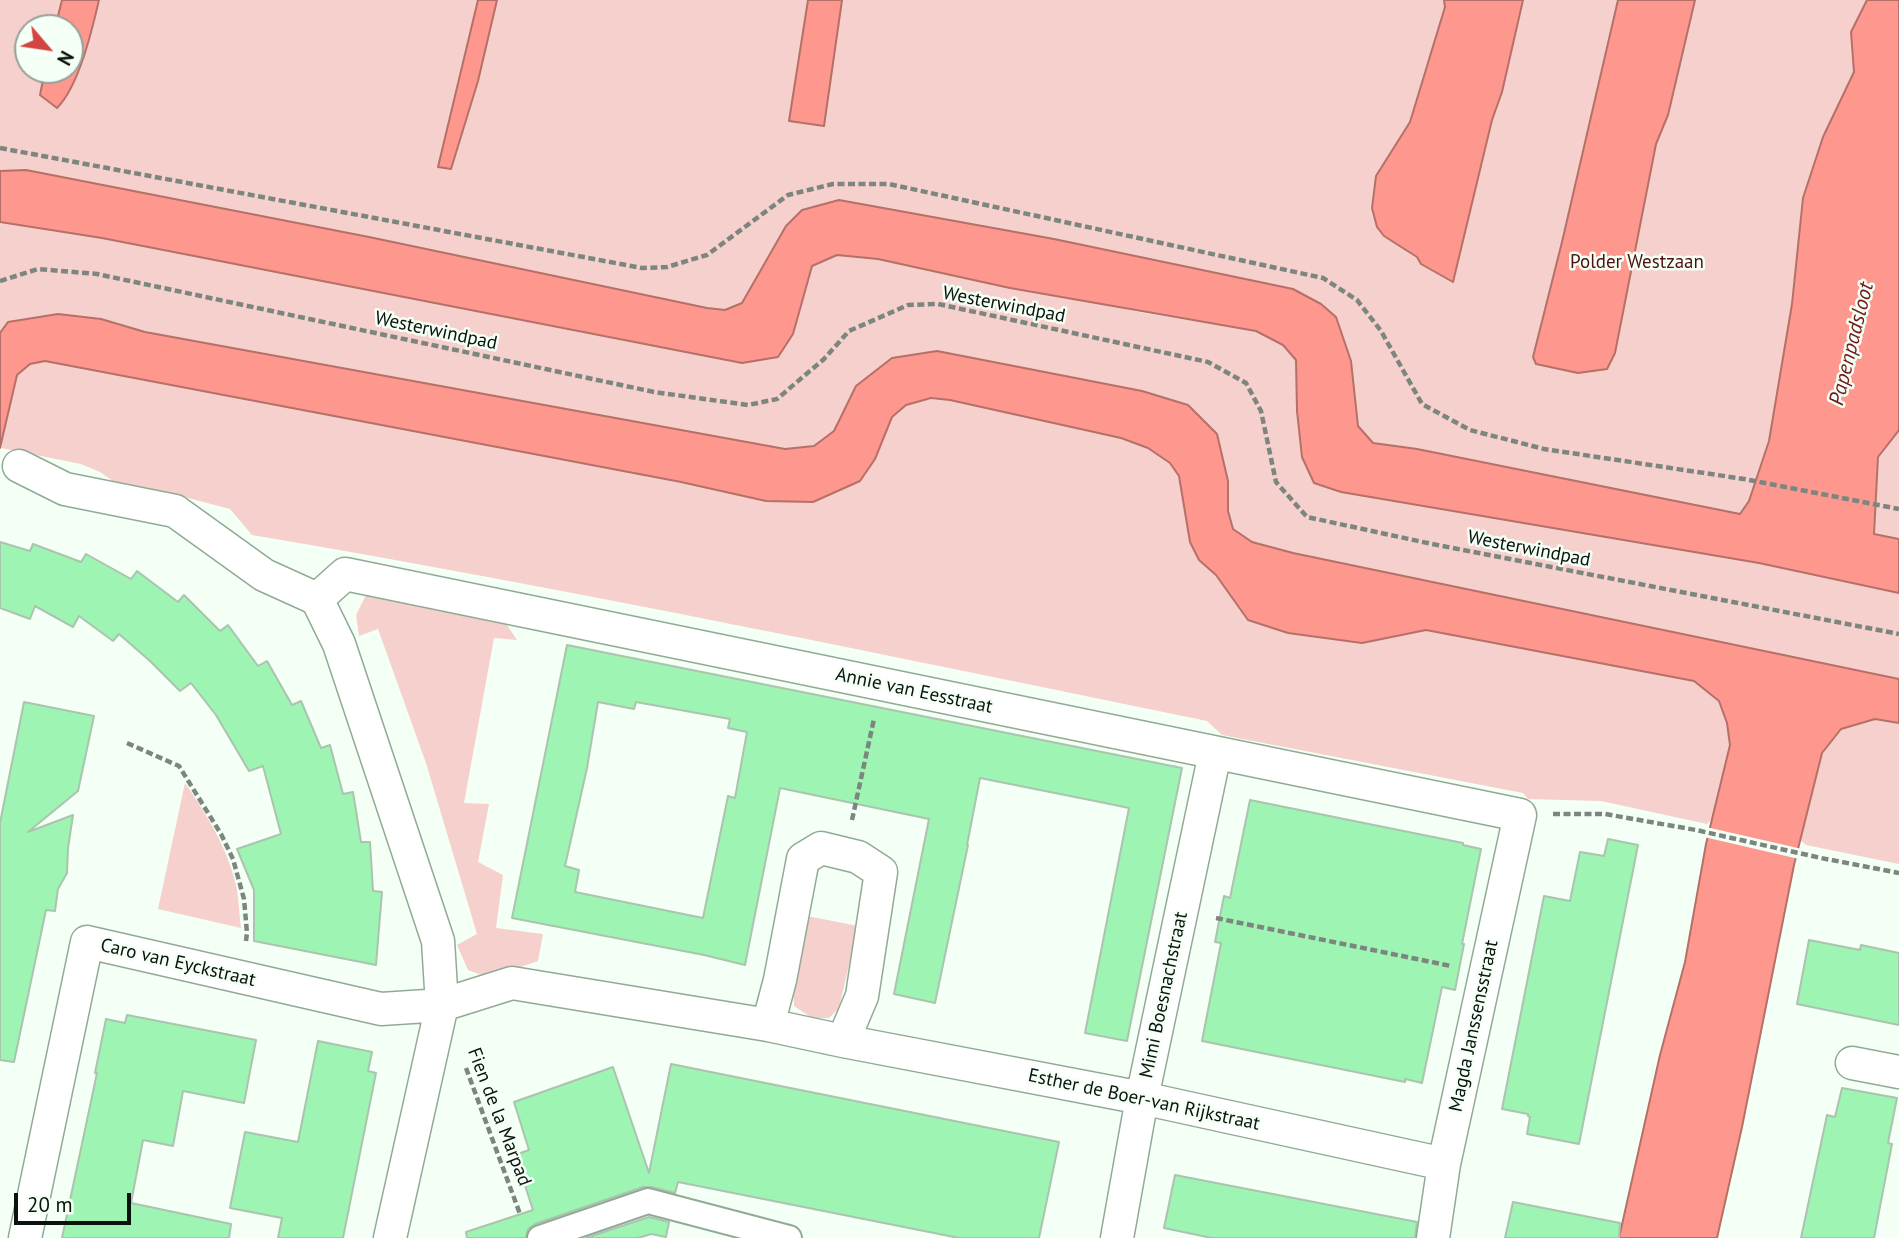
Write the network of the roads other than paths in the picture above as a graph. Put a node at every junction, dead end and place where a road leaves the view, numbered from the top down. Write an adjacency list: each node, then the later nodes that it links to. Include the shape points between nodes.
1 (19, 466): 2 (street, via 65,489 175,511 264,575)
2 (317, 599): 3 (street, Annie van Eesstraat, via 345,574); 5 (street, via 339,644 439,940)
3 (1215, 752): 4 (street, Annie van Eesstraat); 10 (street, Mimi Boesnachstraat)
4 (1520, 815): 11 (street, Magda Janssensstraat)
5 (442, 1005): 6 (street, Esther de Boer-van Rijkstraat, via 512,983); 13 (street, Caro van Eyckstraat, via 381,1009 87,943); 14 (street)
6 (768, 1024): 7 (street, Esther de Boer-van Rijkstraat); 7 (street, via 803,859 821,848 858,857 881,872 862,996)
7 (843, 1041): 10 (street, Esther de Boer-van Rijkstraat)
8 (1852, 1063): 9 (street)
9 (1899, 1072)
10 (1142, 1098): 11 (street, Esther de Boer-van Rijkstraat); 16 (street, Mimi Boesnachstraat)
11 (1444, 1164): 17 (street, Magda Janssensstraat)
12 (532, 1232): 15 (street, via 648,1201)
13 (25, 1238)
14 (390, 1238)
15 (789, 1238)
16 (1117, 1238)
17 (1433, 1238)

